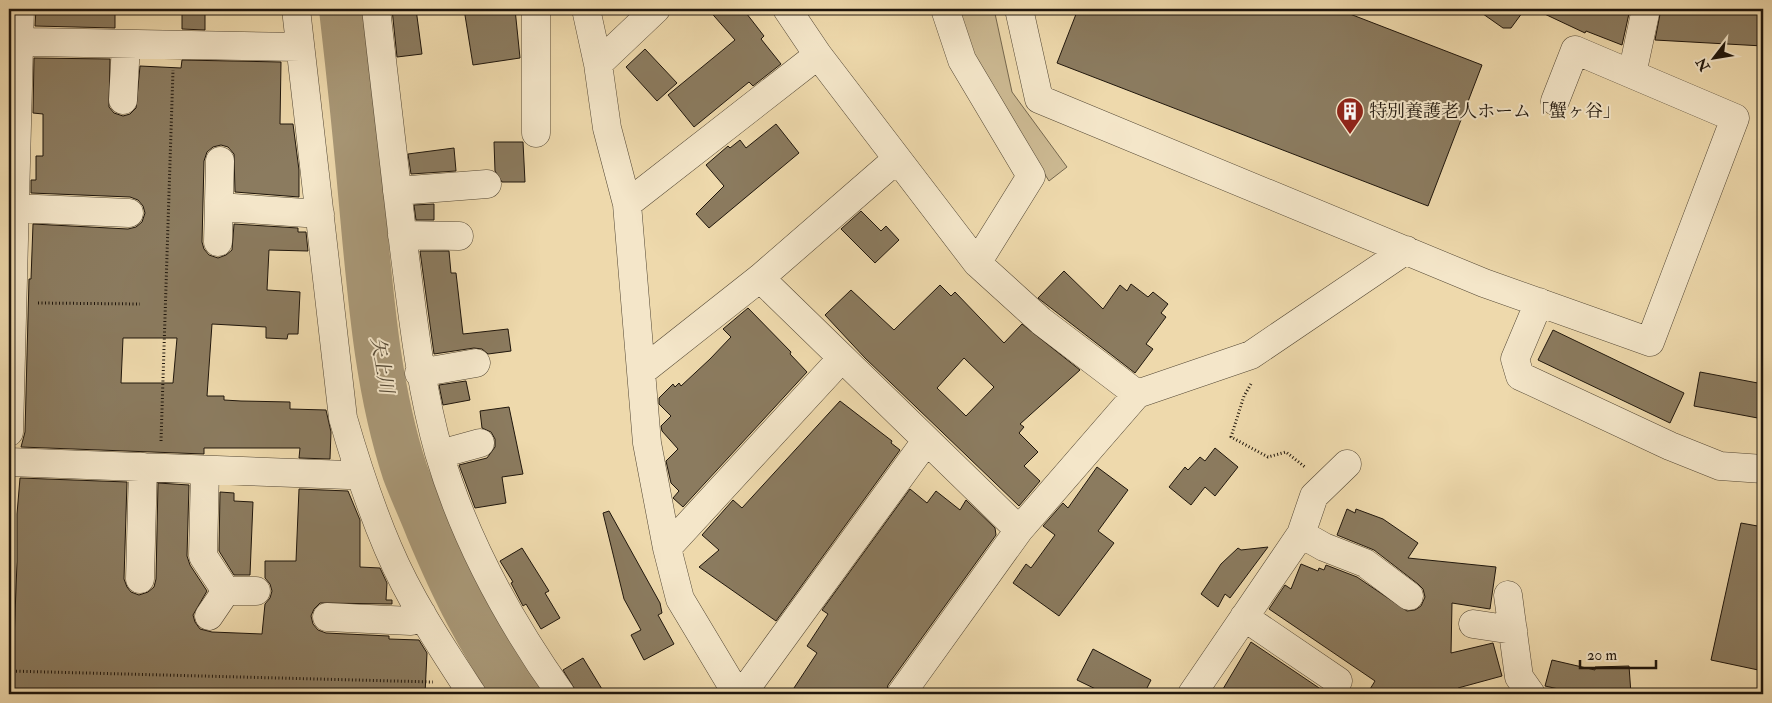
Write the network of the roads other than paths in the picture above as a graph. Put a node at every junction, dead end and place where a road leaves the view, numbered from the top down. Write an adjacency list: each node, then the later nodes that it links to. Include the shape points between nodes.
1 (20, 9): 12 (street)
2 (296, 9): 13 (street)
3 (376, 9): 23 (street)
4 (536, 9): 19 (street)
5 (586, 9): 15 (street)
6 (656, 9): 15 (street)
7 (787, 9): 14 (street)
8 (946, 9): 33 (street, via 962,60 1031,176)
9 (1019, 9): 32 (street, via 1039,99)
10 (1646, 9): 16 (street)
11 (126, 44): 12 (street, via 32,42); 13 (street); 17 (street)
12 (13, 45): 26 (street)
13 (300, 47): 28 (street)
14 (818, 55): 20 (street); 24 (street)
15 (598, 64): 24 (street, via 607,128)
16 (1632, 74): 18 (street, via 1575,50); 35 (street, via 1735,118 1650,342)
17 (123, 100)
18 (1555, 101)
19 (536, 133)
20 (897, 159): 33 (street); 34 (street)
21 (220, 161): 25 (street)
22 (487, 184): 23 (street)
23 (397, 191): 29 (street)
24 (627, 204): 38 (street)
25 (219, 207): 28 (street); 31 (street)
26 (14, 208): 27 (street); 41 (street)
27 (129, 213)
28 (320, 214): 50 (street, via 343,418)
29 (402, 235): 30 (street); 39 (street)
30 (459, 236)
31 (218, 242)
32 (1406, 250): 35 (street); 40 (street, via 1251,355)
33 (977, 263): 40 (street, via 1041,321)
34 (760, 278): 36 (street); 38 (street)
35 (1539, 302): 48 (street, via 1515,359 1520,376 1720,466)
36 (842, 358): 42 (street); 53 (street)
37 (476, 363): 39 (street)
38 (641, 372): 53 (street, via 648,443)
39 (419, 373): 44 (street)
40 (1137, 394): 51 (street)
41 (9, 432)
42 (926, 441): 51 (street); 69 (street)
43 (480, 443): 44 (street)
44 (440, 454): 67 (street, via 467,529 500,596)
45 (9, 462): 47 (street)
46 (1347, 464): 52 (street, via 1314,496)
47 (151, 467): 49 (street); 54 (street)
48 (1763, 468)
49 (205, 470): 50 (street, via 348,475); 55 (street, via 204,556)
50 (358, 472): 59 (street, via 388,550)
51 (1019, 530): 70 (street)
52 (1301, 534): 58 (street, via 1365,563); 61 (street)
53 (667, 548): 68 (street, via 680,599)
54 (140, 579)
55 (226, 591): 56 (street); 60 (street)
56 (256, 591)
57 (1508, 595): 64 (street)
58 (1408, 596)
59 (422, 614): 62 (street, via 411,621); 66 (street)
60 (210, 616)
61 (1244, 616): 65 (street); 71 (street)
62 (327, 617)
63 (1473, 624): 64 (street)
64 (1513, 630): 72 (street, via 1519,677)
65 (1338, 681)
66 (467, 687)
67 (561, 694)
68 (737, 694)
69 (742, 694)
70 (901, 694)
71 (1192, 694)
72 (1531, 694)

